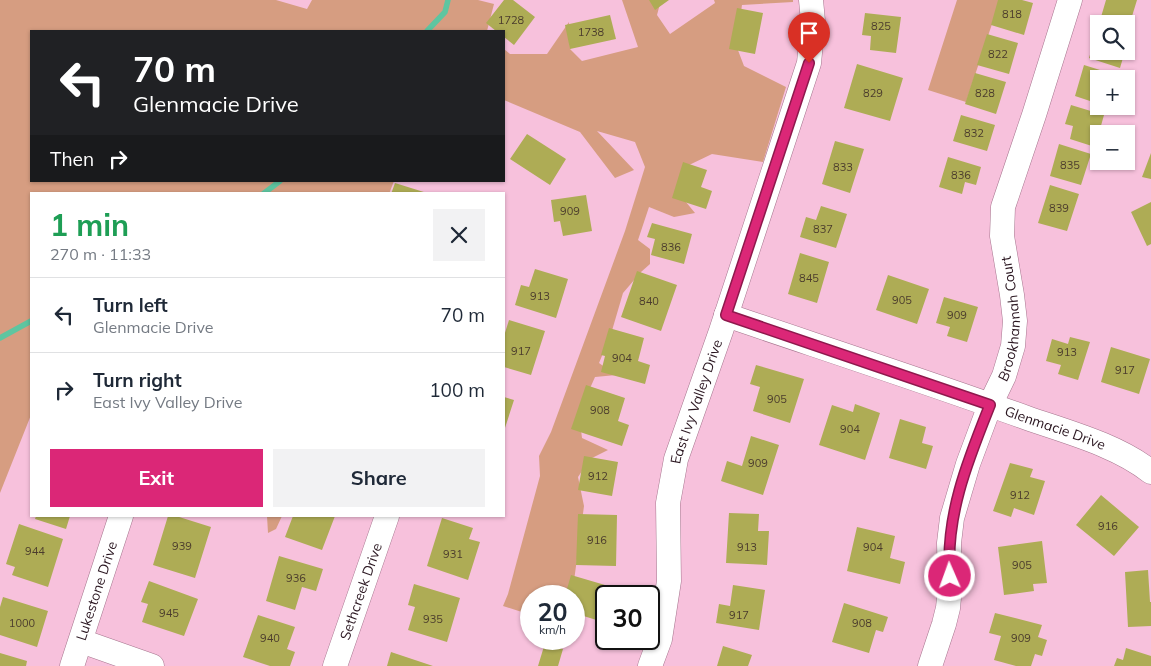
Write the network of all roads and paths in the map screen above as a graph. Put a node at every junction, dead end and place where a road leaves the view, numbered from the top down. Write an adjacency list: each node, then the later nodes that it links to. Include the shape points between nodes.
1 (811, 0): 3 (street, East Ivy Valley Drive, via 814,21 809,63)
2 (1070, 0): 4 (street, Brookhannah Court, via 1003,207 1002,236 1015,321 1004,376)
3 (726, 315): 4 (street, Glenmacie Drive); 12 (street, East Ivy Valley Drive, via 676,459 668,503 669,581 660,639)
4 (990, 405): 5 (street, Glenmacie Drive, via 1111,448 1140,462); 13 (street, Brookhannah Court, via 952,518 948,608)
5 (1151, 472)
6 (121, 517): 8 (street, Lukestone Drive)
7 (387, 517): 11 (street, Sethcreek Drive)
8 (81, 641): 9 (street, Lukestone Drive); 10 (street)
9 (72, 666)
10 (152, 666)
11 (335, 666)
12 (650, 666)
13 (930, 666)

